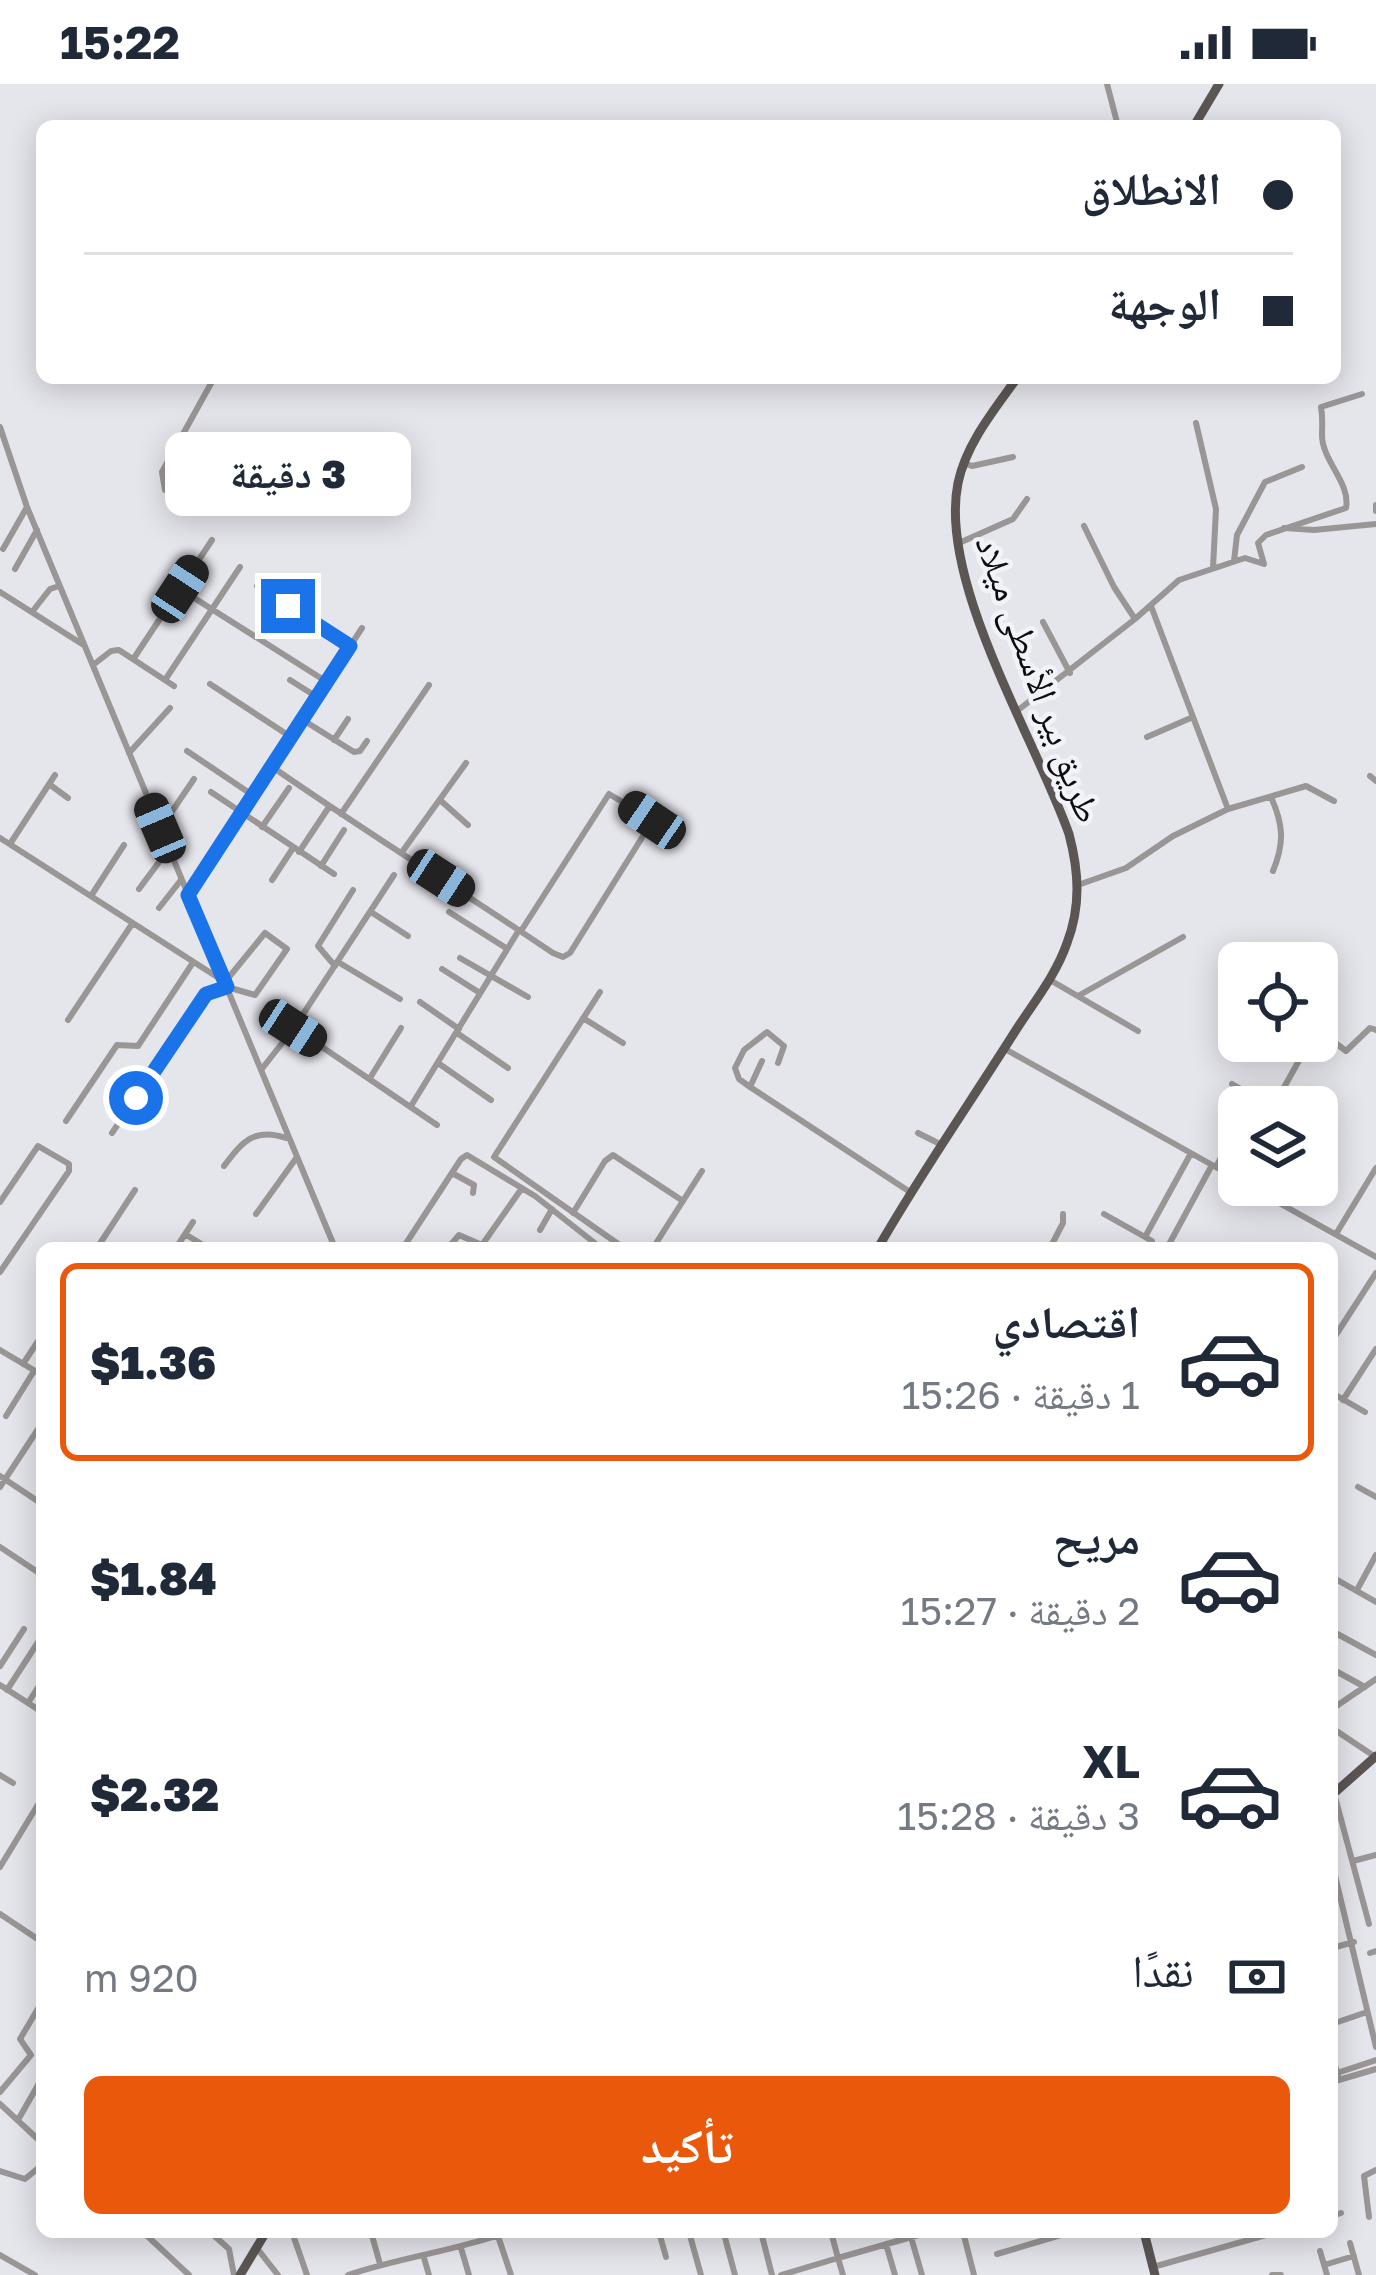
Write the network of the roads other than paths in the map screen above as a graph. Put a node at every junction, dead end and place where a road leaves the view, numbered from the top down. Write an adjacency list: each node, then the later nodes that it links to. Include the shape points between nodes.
1 (1107, 84): 3 (street)
2 (1219, 84): 4 (main road)
3 (1116, 120)
4 (1198, 120)
5 (211, 384): 13 (street, via 162,472)
6 (1013, 384): 11 (main road, طريق بير الأسطى ميلاد)
7 (1362, 394): 18 (street, via 1321,406 1323,441 1348,506)
8 (1196, 423): 25 (street, via 1216,509)
9 (0, 428): 15 (street)
10 (1013, 457): 11 (street)
11 (964, 463): 21 (main road, طريق بير الأسطى ميلاد)
12 (1302, 466): 23 (street, via 1264,482 1237,535)
13 (165, 490)
14 (1027, 500): 21 (street, via 1013,519)
15 (27, 507): 19 (street); 22 (street)
16 (1376, 516): 18 (street, via 1314,530)
17 (1084, 526): 34 (street)
18 (1280, 527): 23 (street, via 1258,543 1264,563)
19 (37, 530): 26 (street); 27 (street)
20 (212, 540): 29 (street)
21 (955, 544): 50 (main road, طريق بير الأسطى ميلاد)
22 (3, 549)
23 (1234, 561): 25 (street)
24 (240, 567): 32 (street)
25 (1214, 568): 31 (street, via 1179,580)
26 (15, 569)
27 (60, 586): 33 (street); 37 (street)
28 (257, 586): 38 (street)
29 (180, 589): 32 (street); 39 (street)
30 (0, 592): 33 (street)
31 (1151, 606): 34 (street); 51 (street)
32 (211, 610): 42 (street); 44 (street)
33 (32, 612): 37 (street)
34 (1136, 619): 41 (street)
35 (1043, 622): 41 (street)
36 (362, 628): 38 (street)
37 (85, 646): 40 (street)
38 (350, 646): 44 (street)
39 (134, 658): 40 (street, via 116,649); 42 (street)
40 (93, 665): 59 (street)
41 (1070, 673): 50 (street)
42 (165, 680): 47 (street)
43 (290, 680): 48 (street)
44 (327, 682): 48 (street)
45 (210, 684): 54 (street)
46 (428, 685): 75 (street)
47 (173, 686)
48 (317, 698): 53 (street)
49 (170, 708): 59 (street)
50 (1017, 711): 92 (main road, طريق بير الأسطى ميلاد, via 1069,834)
51 (1193, 717): 55 (street); 73 (street)
52 (348, 719): 56 (street)
53 (303, 720): 54 (street); 56 (street)
54 (291, 737): 61 (street)
55 (1147, 737)
56 (334, 740): 57 (street, via 357,753)
57 (367, 741)
58 (187, 751): 67 (street)
59 (129, 753): 78 (street)
60 (466, 763): 70 (street)
61 (272, 766): 67 (street); 72 (street)
62 (55, 775): 64 (street)
63 (194, 779): 78 (street)
64 (49, 784): 69 (street); 81 (street)
65 (289, 788): 77 (street)
66 (211, 792): 74 (street)
67 (251, 794): 74 (street)
68 (1270, 796): 71 (street, via 1310,786); 73 (street); 87 (street, via 1282,826)
69 (68, 798)
70 (440, 800): 76 (street); 85 (street)
71 (1334, 801)
72 (329, 806): 75 (street); 83 (street)
73 (1228, 809): 92 (street, via 1126,868)
74 (240, 812): 77 (street); 95 (street)
75 (341, 814): 85 (street)
76 (468, 825)
77 (262, 827): 83 (street)
78 (160, 828): 84 (street)
79 (344, 830): 86 (street)
80 (0, 838): 81 (street)
81 (10, 844): 96 (street)
82 (124, 845): 96 (street)
83 (296, 849): 86 (street); 91 (street)
84 (168, 850): 90 (street); 93 (street)
85 (402, 852): 101 (street)
86 (321, 866): 88 (street)
87 (1274, 871)
88 (334, 874)
89 (394, 875): 98 (street)
90 (181, 880): 95 (street); 97 (street)
91 (272, 880)
92 (1078, 885): 110 (main road, طريق بير الأسطى ميلاد, via 1068,942)
93 (139, 889)
94 (353, 890): 107 (street, via 318,946)
95 (188, 895): 111 (street)
96 (91, 896): 100 (street)
97 (159, 908)
98 (369, 911): 102 (street); 107 (street)
99 (449, 912): 104 (street)
100 (132, 924): 106 (street); 119 (street)
101 (520, 930): 101 (street, via 608,794 652,820 568,956); 104 (street)
102 (408, 936)
103 (1183, 938): 114 (street)
104 (506, 948): 109 (street)
105 (460, 958): 109 (street)
106 (192, 964): 111 (street); 139 (street, via 138,1046 117,1045)
107 (336, 964): 116 (street); 120 (street)
108 (442, 969): 113 (street)
109 (489, 976): 113 (street); 115 (street)
110 (1050, 980): 114 (street); 127 (main road, طريق بير الأسطى ميلاد)
111 (226, 984): 111 (street, via 265,932 287,949 255,995); 132 (street); 141 (street, via 206,994)
112 (599, 992): 118 (street)
113 (480, 993): 123 (street)
114 (1078, 996): 124 (street)
115 (528, 997)
116 (400, 999)
117 (420, 1002): 123 (street)
118 (583, 1018): 125 (street); 162 (street, via 494,1155)
119 (68, 1020)
120 (293, 1028): 132 (street); 133 (street)
121 (401, 1028): 133 (street)
122 (1376, 1030): 126 (street, via 1346,1051)
123 (458, 1031): 129 (street); 131 (street)
124 (1138, 1031)
125 (623, 1043)
126 (1338, 1045)
127 (1005, 1049): 144 (main road, طريق بير الأسطى ميلاد); 145 (street)
128 (762, 1061): 136 (street)
129 (438, 1063): 137 (street); 138 (street)
130 (778, 1063): 136 (street, via 784,1046 767,1031 736,1066)
131 (508, 1068)
132 (261, 1070): 143 (street)
133 (370, 1078): 138 (street)
134 (1232, 1084): 135 (street)
135 (1236, 1086)
136 (750, 1087): 157 (street)
137 (490, 1100)
138 (411, 1106): 140 (street)
139 (66, 1121)
140 (437, 1125)
141 (112, 1133)
142 (918, 1133): 144 (street)
143 (290, 1139): 146 (street); 148 (street, via 251,1136)
144 (940, 1144): 157 (main road, طريق بير الأسطى ميلاد)
145 (1191, 1154): 149 (street); 170 (street)
146 (297, 1157): 163 (street); 174 (street)
147 (1218, 1160): 149 (street)
148 (224, 1166)
149 (1214, 1166): 150 (street); 183 (street)
150 (1218, 1168)
151 (1376, 1168): 169 (street)
152 (702, 1171): 158 (street)
153 (452, 1173): 154 (street, via 470,1155); 156 (street); 175 (street)
154 (523, 1189): 161 (street); 176 (street)
155 (135, 1190): 171 (street)
156 (473, 1192)
157 (910, 1192): 180 (main road, طريق بير الأسطى ميلاد)
158 (683, 1201): 162 (street, via 613,1155); 179 (street)
159 (0, 1202): 185 (street, via 38,1146 69,1164)
160 (1285, 1206): 169 (street)
161 (552, 1209): 167 (street); 177 (street)
162 (573, 1213): 178 (street)
163 (256, 1214)
164 (1063, 1214): 181 (street)
165 (1104, 1214): 170 (street)
166 (193, 1222): 168 (street)
167 (540, 1230)
168 (185, 1234): 172 (street); 173 (street)
169 (1336, 1234): 184 (street)
170 (1145, 1237): 182 (street)
171 (102, 1242)
172 (180, 1242)
173 (198, 1242)
174 (332, 1242)
175 (407, 1242)
176 (484, 1242)
177 (593, 1242)
178 (615, 1242)
179 (657, 1242)
180 (881, 1242)
181 (1053, 1242)
182 (1152, 1242)
183 (1170, 1242)
184 (1376, 1257)
185 (0, 1273)
186 (1376, 1273): 187 (street)
187 (1338, 1332)
188 (36, 1344): 191 (street)
189 (1376, 1349): 195 (street)
190 (0, 1350): 191 (street)
191 (23, 1364): 192 (street)
192 (36, 1372)
193 (36, 1376): 197 (street)
194 (1338, 1397): 195 (street)
195 (1343, 1400): 196 (street)
196 (1365, 1412)
197 (5, 1415)
198 (36, 1433): 199 (street)
199 (2, 1481): 202 (street)
200 (1358, 1487): 201 (street)
201 (1376, 1497)
202 (36, 1501)
203 (0, 1547): 205 (street)
204 (1376, 1556): 207 (street)
205 (36, 1571)
206 (1338, 1579): 207 (street)
207 (1357, 1590): 208 (street)
208 (1376, 1602)
209 (24, 1629): 215 (street)
210 (1338, 1634): 213 (street)
211 (36, 1645): 214 (street)
212 (36, 1655): 214 (street)
213 (1376, 1655)
214 (29, 1656): 219 (street)
215 (0, 1666)
216 (1338, 1673): 218 (street)
217 (1376, 1679): 218 (street)
218 (1365, 1687): 222 (street)
219 (4, 1688): 221 (street)
220 (36, 1690): 221 (street)
221 (28, 1703): 223 (street)
222 (1338, 1705)
223 (36, 1708)
224 (1338, 1732): 225 (street)
225 (1376, 1757): 228 (main road)
226 (0, 1775): 227 (street)
227 (13, 1784)
228 (1338, 1790)
229 (1338, 1811): 232 (street)
230 (36, 1812): 233 (street)
231 (1376, 1855): 232 (street)
232 (1353, 1861): 238 (street)
233 (0, 1867)
234 (1338, 1885): 235 (street)
235 (1343, 1903): 236 (street); 240 (street)
236 (1338, 1904)
237 (0, 1914): 239 (street)
238 (1369, 1924)
239 (36, 1938)
240 (1354, 1942): 241 (street); 243 (street)
241 (1338, 1946)
242 (36, 2012): 249 (street, via 20,2039 31,2055)
243 (1366, 2012): 244 (street); 245 (street)
244 (1338, 2022)
245 (1376, 2047)
246 (1376, 2064): 247 (street)
247 (1338, 2078)
248 (36, 2088): 251 (street)
249 (0, 2092)
250 (0, 2104): 251 (street)
251 (18, 2120): 252 (street)
252 (36, 2137)
253 (36, 2170): 255 (street, via 26,2179)
254 (1376, 2170): 256 (street, via 1364,2176)
255 (0, 2171)
256 (1369, 2217)
257 (149, 2238): 291 (street)
258 (216, 2238): 292 (street, via 232,2254)
259 (262, 2238): 277 (main road)
260 (294, 2238): 294 (street)
261 (372, 2238): 286 (street)
262 (492, 2238): 278 (street)
263 (499, 2238): 298 (street)
264 (661, 2238): 284 (street)
265 (691, 2238): 299 (street)
266 (725, 2238): 300 (street)
267 (763, 2238): 301 (street)
268 (833, 2238): 285 (street)
269 (907, 2238): 276 (street)
270 (911, 2238): 304 (street)
271 (965, 2238): 305 (street)
272 (1051, 2238): 280 (street)
273 (1146, 2238): 288 (main road)
274 (1258, 2238): 288 (street)
275 (1350, 2242): 282 (street)
276 (886, 2244): 285 (street); 303 (street)
277 (256, 2247): 292 (main road); 293 (street)
278 (461, 2248): 283 (street); 297 (street)
279 (1320, 2251): 287 (street)
280 (998, 2254)
281 (0, 2255): 290 (street)
282 (1354, 2256): 287 (street); 307 (street)
283 (424, 2258): 286 (street); 296 (street)
284 (666, 2258)
285 (838, 2258): 289 (street); 302 (street)
286 (380, 2264): 295 (street)
287 (1324, 2265): 306 (street)
288 (1154, 2271)
289 (799, 2272): 301 (street)
290 (34, 2275)
291 (189, 2275)
292 (237, 2275)
293 (278, 2275)
294 (307, 2275)
295 (348, 2275)
296 (429, 2275)
297 (469, 2275)
298 (511, 2275)
299 (701, 2275)
300 (735, 2275)
301 (777, 2275)
302 (843, 2275)
303 (895, 2275)
304 (922, 2275)
305 (974, 2275)
306 (1327, 2275)
307 (1359, 2275)

